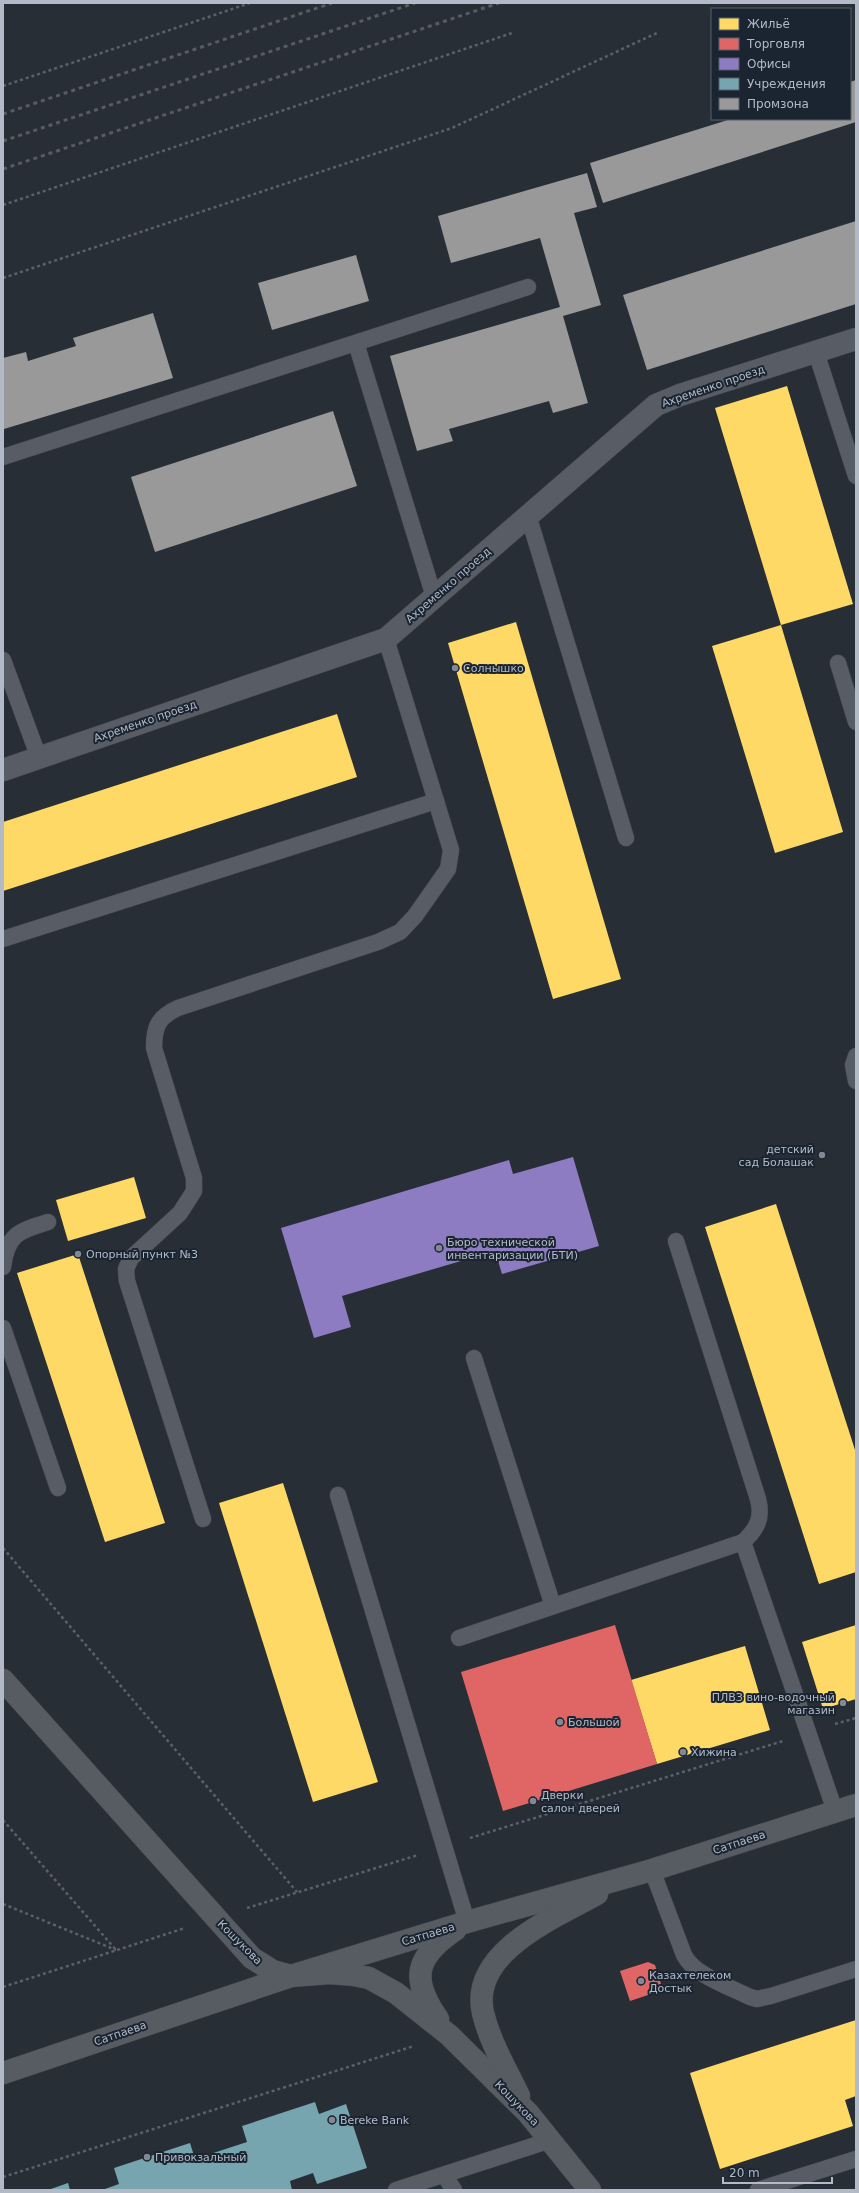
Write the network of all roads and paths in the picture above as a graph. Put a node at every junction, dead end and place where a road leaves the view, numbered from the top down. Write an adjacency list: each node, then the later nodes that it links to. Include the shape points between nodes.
1 (250, 3): 4 (path)
2 (658, 32): 6 (path, via 452,128)
3 (512, 33): 5 (path)
4 (3, 86)
5 (3, 205)
6 (3, 278)
7 (528, 287): 9 (lane)
8 (856, 339): 10 (street, Ахременко проезд)
9 (356, 343): 11 (lane); 14 (lane)
10 (816, 352): 12 (lane); 13 (street, Ахременко проезд, via 656,405)
11 (3, 457)
12 (856, 476)
13 (528, 515): 14 (street, Ахременко проезд); 22 (lane)
14 (434, 597): 15 (street, Ахременко проезд)
15 (386, 639): 19 (street, Ахременко проезд); 21 (lane)
16 (3, 660): 19 (lane)
17 (838, 663): 18 (lane)
18 (856, 722)
19 (39, 758): 20 (street, Ахременко проезд)
20 (3, 770)
21 (436, 802): 23 (lane); 33 (lane, via 451,850 451,860 442,880 400,932 378,942 178,1008 166,1013 154,1034 154,1048 194,1178 194,1191 180,1213 131,1258 126,1269 127,1282)
22 (626, 838)
23 (3, 939)
24 (856, 1056): 25 (lane)
25 (856, 1081)
26 (48, 1222): 28 (lane, via 25,1229 12,1239 6,1250)
27 (676, 1241): 34 (lane, via 760,1509 760,1522)
28 (3, 1267)
29 (3, 1328): 31 (lane)
30 (474, 1358): 36 (lane)
31 (58, 1488)
32 (338, 1495): 44 (lane)
33 (202, 1519)
34 (743, 1542): 36 (lane); 40 (lane)
35 (3, 1548): 47 (path)
36 (553, 1606): 37 (lane)
37 (459, 1638)
38 (3, 1680): 49 (street, Кошукова)
39 (856, 1718): 40 (path)
40 (808, 1733): 42 (lane); 44 (path)
41 (856, 1805): 42 (street, Сатпаева)
42 (835, 1811): 45 (street, Сатпаева)
43 (3, 1820): 51 (path)
44 (444, 1846): 47 (path); 50 (lane)
45 (652, 1870): 46 (street, Сатпаева); 52 (lane, via 686,1960 696,1970 750,1997 764,1998)
46 (630, 1876): 50 (street, Сатпаева); 57 (street, via 522,1936 499,1958 486,1979 482,2001 484,2018 492,2041)
47 (297, 1892): 49 (path)
48 (3, 1904): 51 (path)
49 (216, 1918): 51 (path); 53 (street, Кошукова, via 252,1958 273,1971)
50 (468, 1922): 53 (street, Сатпаева); 55 (street, via 438,1941 421,1966 420,1976 424,1995)
51 (116, 1950): 54 (path)
52 (856, 1969)
53 (291, 1976): 55 (street, Кошукова, via 330,1974 369,1978 412,2004); 56 (street, Сатпаева)
54 (3, 1987)
55 (449, 2035): 57 (street, Кошукова); 61 (path)
56 (3, 2073)
57 (528, 2113): 58 (street, Кошукова)
58 (551, 2140): 60 (lane); 64 (street, Кошукова)
59 (856, 2159): 65 (lane)
60 (444, 2175): 62 (lane); 63 (lane)
61 (3, 2177)
62 (396, 2190)
63 (454, 2190)
64 (590, 2190)
65 (758, 2190)

